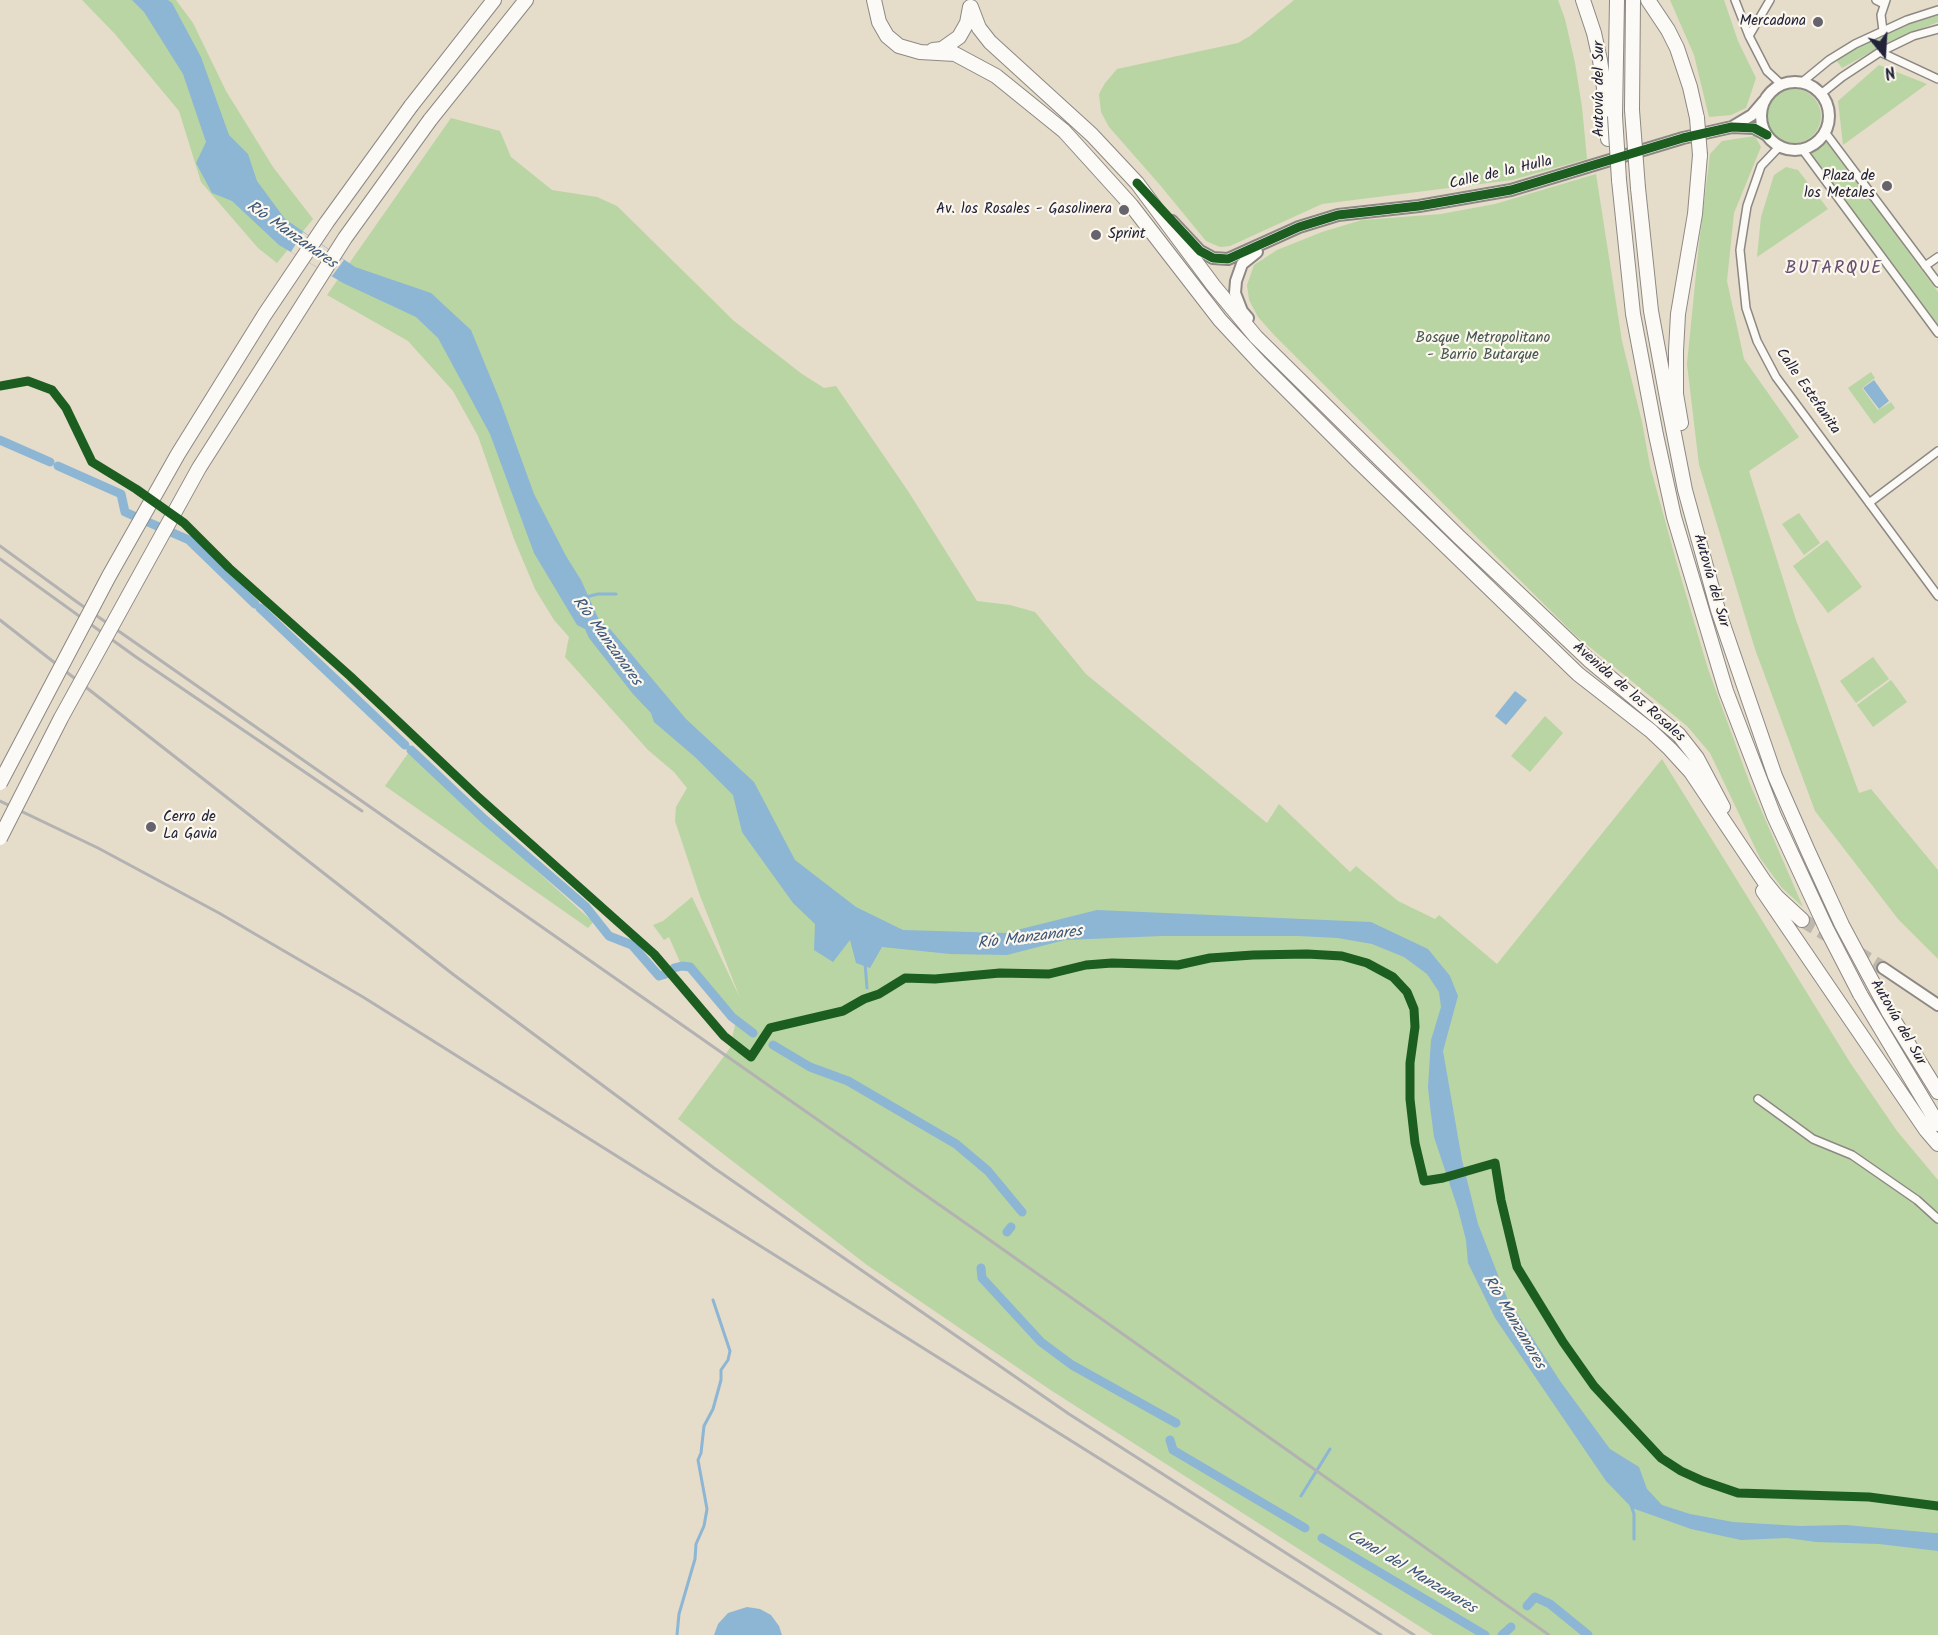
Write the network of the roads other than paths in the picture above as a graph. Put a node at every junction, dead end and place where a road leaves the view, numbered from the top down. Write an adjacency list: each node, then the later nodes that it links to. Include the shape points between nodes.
1 (494, 0): 42 (highway, bridge, via 411,106 265,314 178,454 109,576)
2 (526, 0): 43 (highway, bridge, via 430,120 345,238 199,468)
3 (876, 0): 17 (highway, Avenida de los Rosales, via 878,19 887,36 899,46)
4 (1583, 0): 24 (highway)
5 (1617, 0): 24 (highway, Autovía del Sur)
6 (1633, 0): 39 (highway, Autovía del Sur, bridge, via 1632,110 1651,312)
7 (1648, 0): 39 (highway, bridge, via 1668,30 1683,65 1697,118 1698,191 1678,314 1676,394 1695,496)
8 (1736, 0): 16 (street)
9 (1770, 0): 16 (street)
10 (1876, 0): 11 (street)
11 (1885, 2): 15 (street)
12 (970, 3): 17 (highway, via 959,37 942,49); 30 (highway, Avenida de los Rosales, via 979,28 990,42 1092,135)
13 (1938, 10): 15 (street)
14 (1938, 28): 18 (street)
15 (1882, 32): 20 (street, via 1841,53)
16 (1749, 36): 21 (street, via 1767,71)
17 (920, 52): 41 (highway, Avenida de los Rosales, via 955,54 996,76 1064,131 1131,205 1220,320 1260,363 1578,674)
18 (1880, 52): 19 (street); 22 (street)
19 (1938, 79)
20 (1802, 83): 21 (street); 22 (street)
21 (1782, 85): 23 (street)
22 (1821, 94): 26 (street, via 1829,119)
23 (1766, 99): 25 (street, via 1752,115); 27 (street, via 1761,117)
24 (1611, 114): 50 (highway, Autovía del Sur, bridge, via 1633,314 1664,474 1726,692 1774,816 1826,928 1860,994)
25 (1732, 127): 27 (street, via 1754,128); 31 (street, Calle de la Hulla, via 1511,190 1338,215)
26 (1825, 132): 29 (street); 33 (street)
27 (1767, 135): 28 (street)
28 (1780, 146): 29 (street); 38 (street, Calle Estefanita, via 1761,166 1747,206 1740,250 1746,308 1767,363)
29 (1802, 149): 35 (street)
30 (1137, 183): 31 (street, via 1200,251 1213,258 1228,260); 36 (highway, Avenida de los Rosales, via 1256,337)
31 (1274, 239): 36 (street, via 1242,264 1235,293 1242,311)
32 (1938, 257): 33 (street)
33 (1925, 266): 34 (street)
34 (1938, 283)
35 (1938, 333)
36 (1317, 398): 44 (highway, Avenida de los Rosales, via 1589,660 1679,735 1711,783)
37 (1938, 451): 38 (street)
38 (1869, 503): 40 (street, Calle Estefanita)
39 (1698, 537): 48 (highway, Autovía del Sur, via 1758,729 1798,830 1888,1011)
40 (1938, 596)
41 (1670, 749): 44 (highway, Avenida de los Rosales, via 1691,772); 51 (highway)
42 (0, 783)
43 (0, 838)
44 (1740, 845): 45 (highway, Avenida de los Rosales, via 1777,897)
45 (1802, 920)
46 (1883, 968): 47 (street)
47 (1938, 1005)
48 (1938, 1092)
49 (1758, 1099): 52 (street, via 1813,1139 1852,1155)
50 (1938, 1124)
51 (1938, 1144)
52 (1938, 1219)

